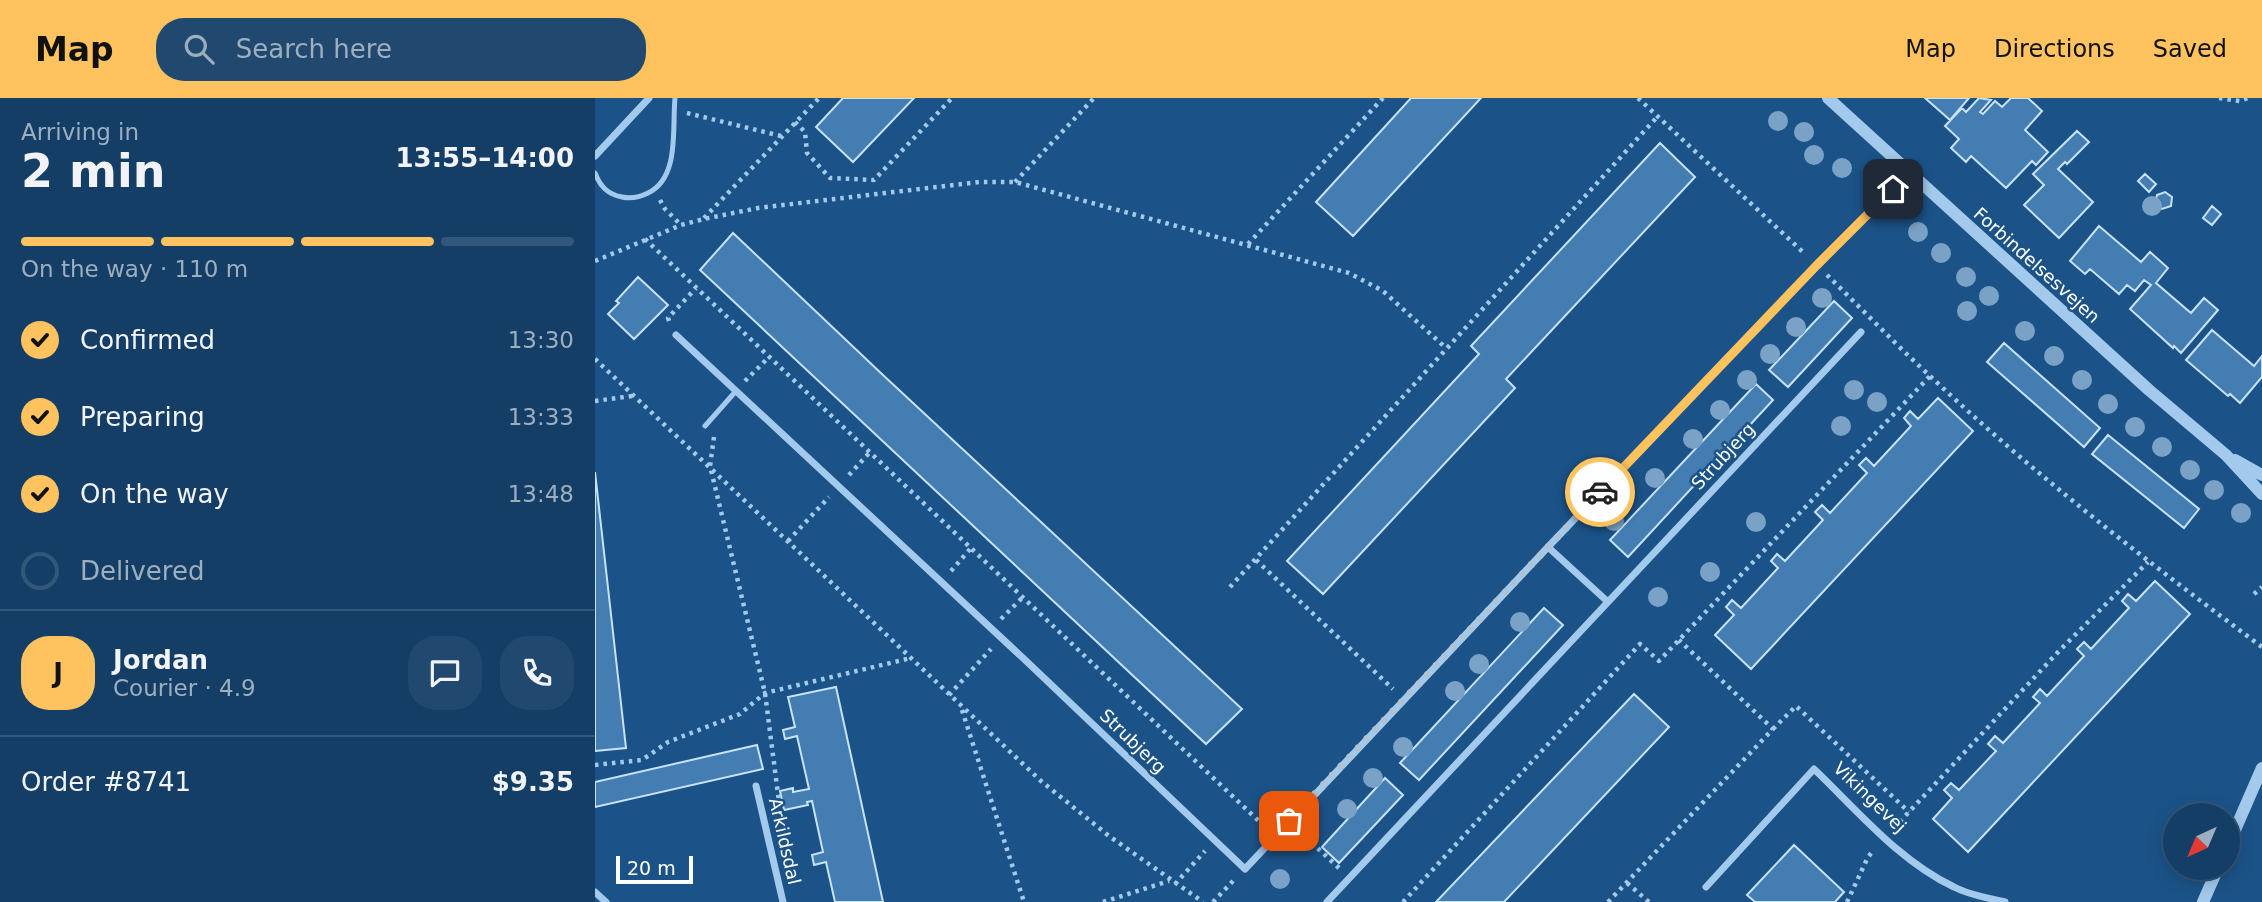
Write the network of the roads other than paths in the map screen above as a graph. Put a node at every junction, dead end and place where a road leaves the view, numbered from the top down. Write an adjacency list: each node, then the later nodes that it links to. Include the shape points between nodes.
1 (649, 98): 4 (street)
2 (675, 98): 5 (lane, via 670,163 655,190 626,198 611,194)
3 (1828, 98): 6 (street, Forbindelsesvejen)
4 (595, 156)
5 (595, 173)
6 (1908, 173): 11 (street, Forbindelsesvejen); 14 (street)
7 (1861, 332): 15 (street, Strubjerg)
8 (676, 335): 9 (street, Strubjerg)
9 (736, 391): 10 (lane); 14 (street, Strubjerg, via 1245,869)
10 (705, 426)
11 (2226, 455): 12 (street, Forbindelsesvejen); 13 (street, Forbindelsesvejen)
12 (2262, 475)
13 (2262, 494)
14 (1548, 547): 15 (street)
15 (1608, 602): 24 (street, Strubjerg)
16 (2262, 768): 18 (street)
17 (756, 786): 23 (street, Arkildsdal)
18 (2240, 818)
19 (2213, 880): 26 (street)
20 (1706, 887): 25 (street, Vikingevej, via 1814,769 1924,870 1955,888)
21 (595, 892): 22 (street)
22 (606, 902)
23 (783, 902)
24 (1327, 902)
25 (2005, 902)
26 (2203, 902)

